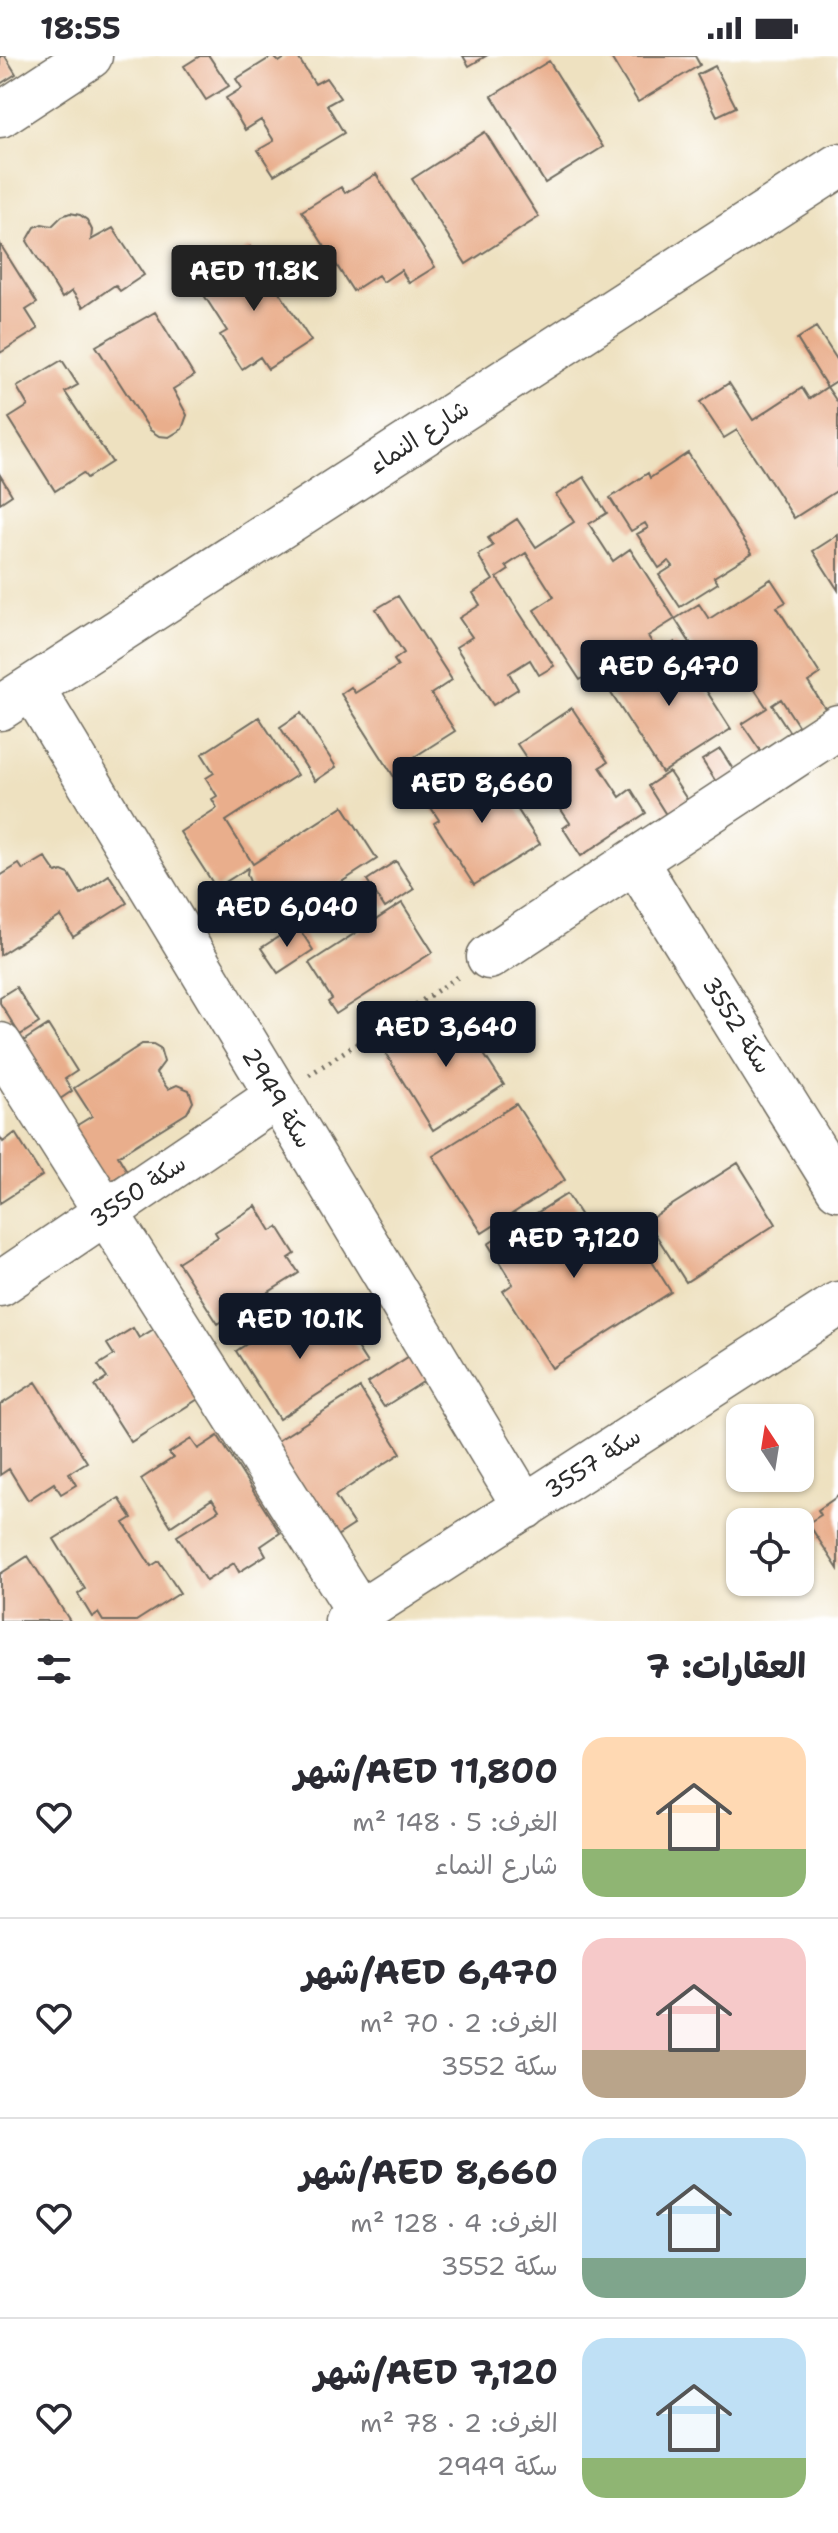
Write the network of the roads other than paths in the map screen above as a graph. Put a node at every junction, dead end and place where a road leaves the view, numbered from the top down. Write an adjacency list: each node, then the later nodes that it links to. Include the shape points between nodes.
1 (90, 56): 2 (street)
2 (0, 115)
3 (838, 166): 4 (street, شارع النماء)
4 (16, 698): 9 (street, سكة 2949)
5 (838, 727): 6 (street)
6 (635, 861): 7 (street); 10 (street, سكة 3552)
7 (489, 957)
8 (0, 1045): 11 (street)
9 (276, 1097): 11 (street, سكة 3550); 14 (street, سكة 2949)
10 (838, 1188)
11 (106, 1213): 12 (street, سكة 3550); 15 (street)
12 (0, 1284)
13 (838, 1304): 14 (street, سكة 3557)
14 (525, 1507): 15 (street, سكة 3557)
15 (354, 1617)

